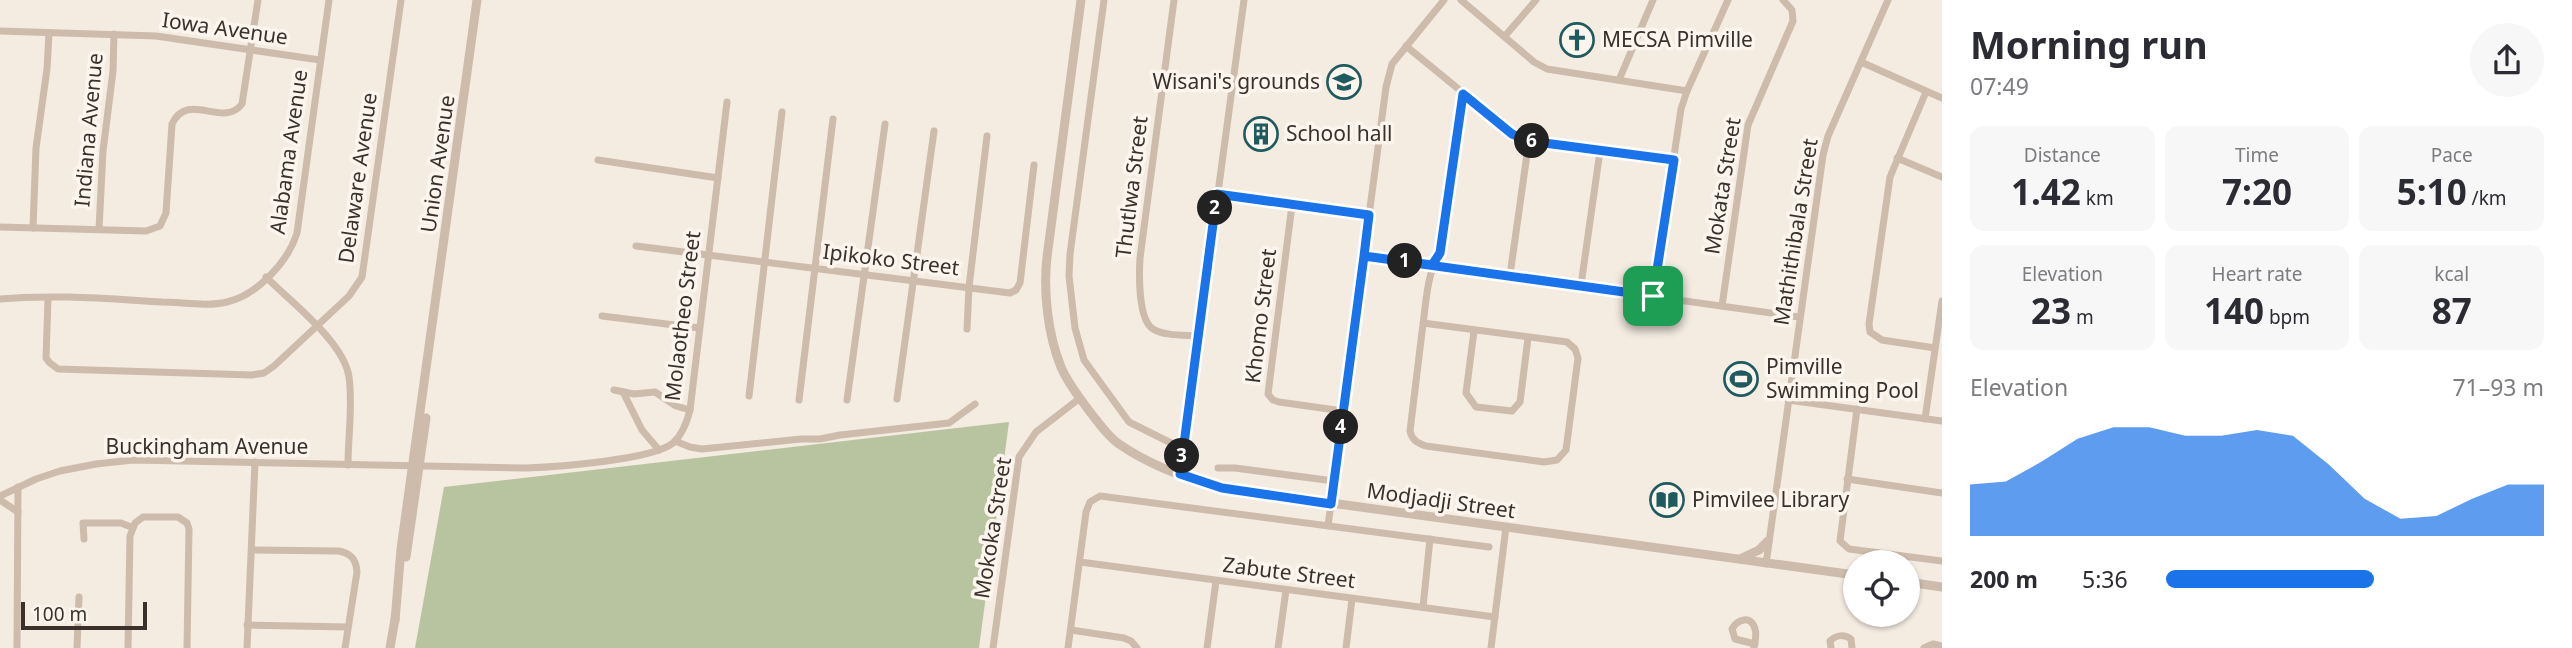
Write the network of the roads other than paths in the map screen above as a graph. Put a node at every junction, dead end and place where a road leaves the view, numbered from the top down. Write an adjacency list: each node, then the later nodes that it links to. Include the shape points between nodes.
1 (258, 0): 21 (street)
2 (329, 0): 22 (street, Alabama Avenue)
3 (401, 0): 69 (street, Delaware Avenue, via 362,277)
4 (477, 0): 95 (street, Union Avenue)
5 (1081, 0): 80 (street, Modjadji Street, via 1046,267 1055,349)
6 (1104, 0): 91 (street, via 1069,258 1075,328 1084,360 1129,422)
7 (1174, 0): 73 (street, Thutlwa Street, via 1140,258 1140,291 1144,317 1152,329)
8 (1244, 0): 43 (street)
9 (1444, 0): 20 (street)
10 (1461, 0): 19 (street)
11 (1536, 0): 19 (street)
12 (1653, 0): 24 (street)
13 (1728, 0): 25 (street)
14 (1783, 0): 65 (street, Mokata Street, via 1792,10 1793,21 1748,122)
15 (1888, 0): 23 (street, Mathithibala Street)
16 (0, 31): 17 (street, Iowa Avenue)
17 (49, 33): 18 (street, Iowa Avenue); 47 (street, via 36,148)
18 (114, 34): 21 (street, Iowa Avenue); 48 (street, Indiana Avenue)
19 (1505, 36): 24 (street, via 1547,69)
20 (1406, 46): 27 (street); 45 (street, via 1392,64 1386,87)
21 (252, 50): 22 (street, Iowa Avenue); 48 (street, via 244,99 236,110 189,109 174,119 163,223 152,230)
22 (320, 60): 57 (street, Alabama Avenue, via 297,233 290,251)
23 (1861, 62): 26 (street); 67 (street, Mathithibala Street, via 1823,155)
24 (1619, 80): 25 (street)
25 (1687, 91): 39 (street)
26 (1926, 92): 28 (street); 37 (street)
27 (1463, 94): 35 (street, via 1512,134); 53 (street, via 1440,253)
28 (1942, 98)
29 (727, 102): 42 (street, Molaotheo Street)
30 (782, 111): 52 (street)
31 (833, 119): 54 (street)
32 (885, 124): 55 (street)
33 (934, 131): 58 (street)
34 (987, 136): 60 (street)
35 (1529, 141): 36 (street); 56 (street)
36 (1601, 151): 39 (street); 59 (street)
37 (1897, 158): 41 (street); 75 (street, via 1890,177 1870,332 1882,340)
38 (598, 160): 42 (street)
39 (1674, 160): 61 (street)
40 (1034, 165): 60 (street, Ipikoko Street, via 1018,287 1010,293)
41 (1942, 177)
42 (718, 178): 50 (street, Molaotheo Street)
43 (1217, 194): 44 (street); 73 (street)
44 (1292, 205): 45 (street); 87 (street, Khomo Street, via 1268,394 1279,402)
45 (1369, 215): 51 (street)
46 (0, 227): 47 (street)
47 (33, 228): 48 (street)
48 (99, 229)
49 (636, 246): 50 (street, Ipikoko Street)
50 (708, 255): 52 (street, Ipikoko Street); 70 (street, Molaotheo Street)
51 (1364, 256): 53 (street); 87 (street)
52 (764, 262): 54 (street, Ipikoko Street); 78 (street)
53 (1432, 265): 56 (street); 68 (street)
54 (815, 269): 55 (street, Ipikoko Street); 81 (street)
55 (865, 275): 58 (street, Ipikoko Street); 82 (street)
56 (1510, 275): 59 (street)
57 (267, 277): 63 (street, Alabama Avenue, via 240,298 217,303); 69 (street)
58 (912, 281): 60 (street, Ipikoko Street); 79 (street)
59 (1581, 285): 61 (street)
60 (969, 287): 71 (street)
61 (1653, 296): 65 (street)
62 (0, 299): 63 (street, Alabama Avenue)
63 (48, 299): 69 (street, Delaware Avenue, via 46,358 62,370 259,374)
64 (1942, 301): 75 (street)
65 (1722, 306): 67 (street)
66 (602, 316): 70 (street)
67 (1800, 317): 83 (street, Mathithibala Street)
68 (1423, 323): 72 (street); 74 (street, via 1410,431 1415,441 1544,462 1559,459 1566,450 1577,353 1567,342)
69 (316, 327): 94 (street, via 347,369)
70 (699, 328): 85 (street, Molaotheo Street)
71 (967, 328)
72 (1474, 331): 74 (street); 74 (street, via 1467,398 1476,407 1501,411 1512,411 1520,402)
73 (1198, 336): 91 (street)
74 (1528, 338)
75 (1936, 348): 88 (street)
76 (614, 390): 77 (street)
77 (623, 393): 85 (street, via 654,392); 92 (street, via 642,430)
78 (750, 396)
79 (897, 398)
80 (1080, 398): 97 (street, Modjadji Street, via 1118,443); 137 (street, Mokoka Street, via 1036,432 1019,457)
81 (799, 400)
82 (847, 400)
83 (1788, 400): 86 (street); 110 (street, Mathithibala Street)
84 (975, 404): 90 (street, via 949,424 702,449)
85 (690, 410): 90 (street, Molaotheo Street)
86 (1857, 410): 88 (street); 98 (street)
87 (1343, 411): 99 (street)
88 (1925, 419): 89 (street)
89 (1942, 421)
90 (676, 441): 92 (street)
91 (1184, 449): 97 (street)
92 (659, 450): 95 (street, via 559,467)
93 (255, 463): 94 (street, Buckingham Avenue); 100 (street, Buckingham Avenue, via 118,461 60,471); 112 (street)
94 (348, 465): 95 (street, Buckingham Avenue)
95 (417, 466): 136 (street, Union Avenue)
96 (1218, 468): 99 (street)
97 (1180, 474): 103 (street, Modjadji Street, via 1222,488)
98 (1847, 479): 101 (street); 114 (street, via 1839,537 1845,546)
99 (1334, 481): 103 (street)
100 (18, 487): 102 (street, Buckingham Avenue); 104 (street)
101 (1942, 493)
102 (0, 498): 104 (street)
103 (1331, 504): 105 (street); 107 (street, Modjadji Street)
104 (18, 512): 130 (street)
105 (1328, 526): 109 (street); 115 (street, via 1100,496 1086,509)
106 (131, 527): 108 (street, via 83,523); 132 (street); 133 (street, via 143,517 178,517 187,523)
107 (1506, 527): 113 (street, Modjadji Street); 125 (street)
108 (84, 539)
109 (1430, 540): 111 (street); 124 (street)
110 (1768, 541): 113 (street); 116 (street, Mathithibala Street)
111 (1489, 547)
112 (252, 550): 126 (street); 127 (street, via 351,555 357,572)
113 (1738, 560): 116 (street, Modjadji Street)
114 (1942, 561)
115 (1080, 562): 118 (street, Zabute Street); 128 (street)
116 (1766, 564): 117 (street, Modjadji Street)
117 (1843, 574)
118 (1216, 581): 121 (street, Zabute Street); 140 (street)
119 (1920, 584): 120 (street)
120 (1942, 587)
121 (1286, 590): 123 (street, Zabute Street); 141 (street)
122 (79, 597): 131 (street)
123 (1352, 599): 124 (street, Zabute Street); 142 (street)
124 (1423, 607): 125 (street, Zabute Street)
125 (1495, 617): 143 (street)
126 (247, 625): 127 (street); 134 (street)
127 (347, 627): 135 (street)
128 (1071, 630): 138 (street); 139 (street, via 1124,638)
129 (1942, 646): 146 (street)
130 (18, 648)
131 (77, 648)
132 (128, 648)
133 (187, 648)
134 (247, 648)
135 (345, 648)
136 (390, 648)
137 (993, 648)
138 (1068, 648)
139 (1137, 648)
140 (1207, 648)
141 (1278, 648)
142 (1346, 648)
143 (1490, 648)
144 (1830, 648): 145 (street, via 1833,638 1843,635 1851,639)
145 (1852, 648)
146 (1924, 648)

